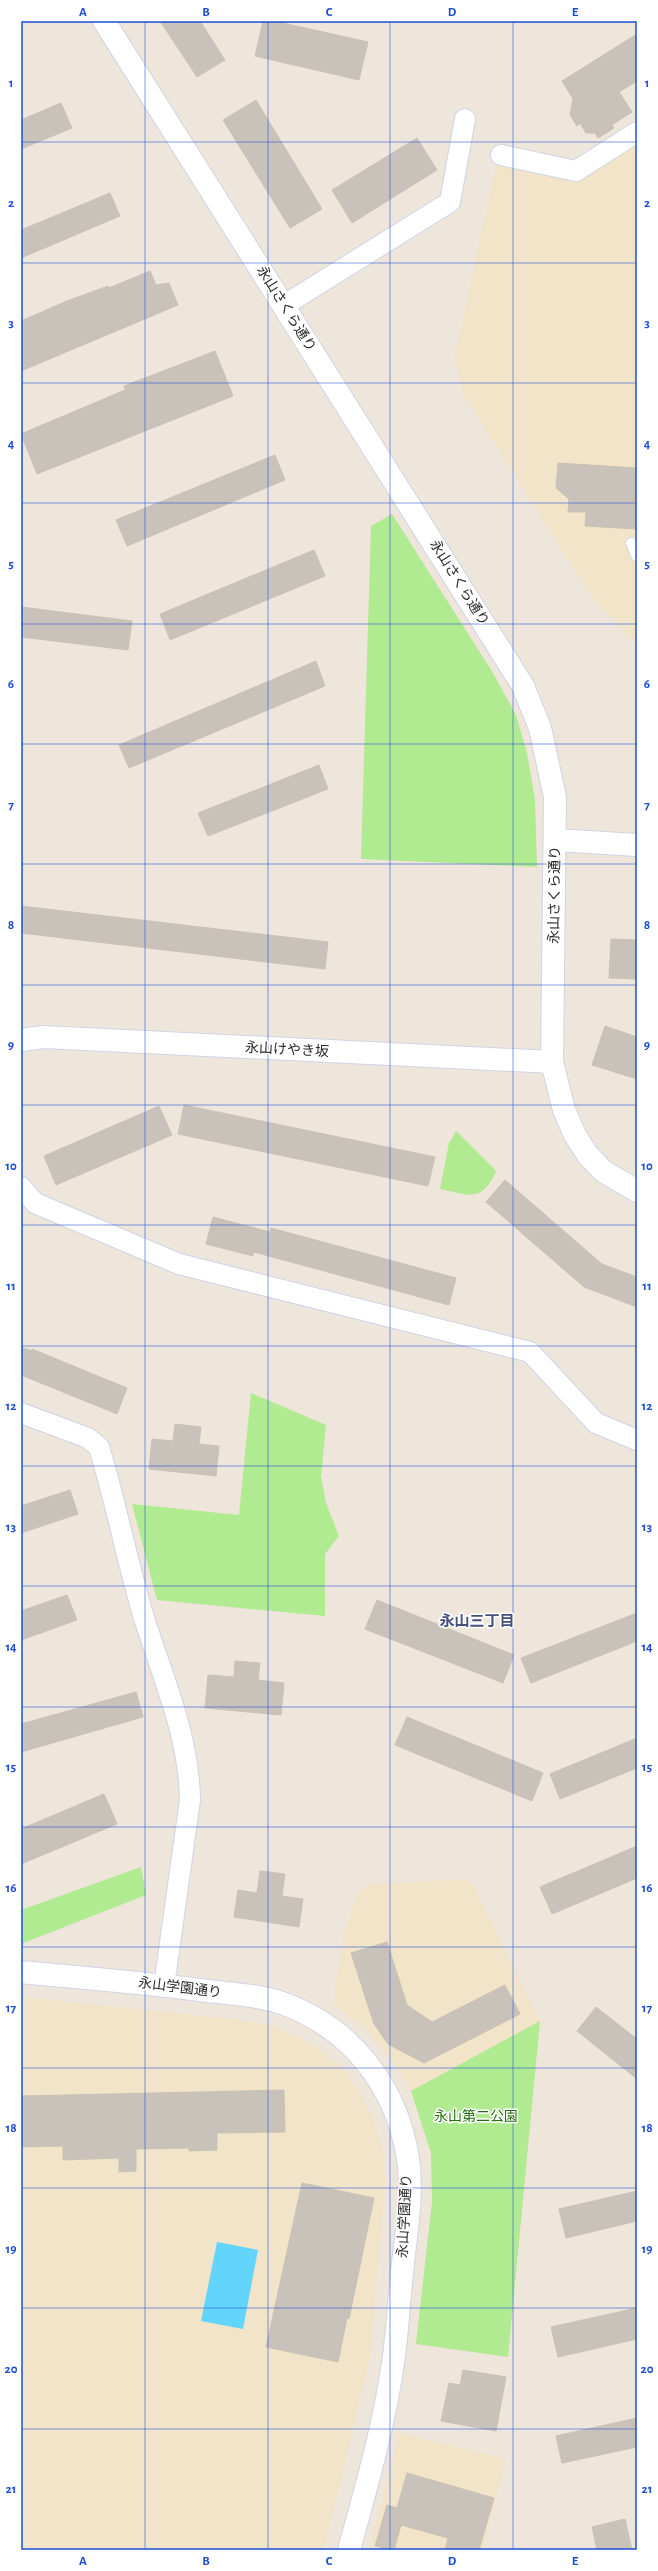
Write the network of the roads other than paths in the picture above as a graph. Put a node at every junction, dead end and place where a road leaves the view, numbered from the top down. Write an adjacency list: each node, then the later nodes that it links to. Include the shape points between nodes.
1 (104, 21): 5 (street, 永山さくら通り)
2 (465, 119): 5 (street, via 450,202)
3 (637, 132): 4 (street, via 576,172)
4 (501, 155)
5 (284, 306): 8 (street, 永山さくら通り, via 523,686 540,728 552,774)
6 (631, 543): 7 (lane)
7 (637, 557)
8 (556, 840): 9 (street); 11 (street, 永山さくら通り)
9 (637, 845)
10 (21, 1040): 11 (street, 永山けやき坂, via 44,1038)
11 (552, 1062): 13 (street, 永山さくら通り, via 564,1110 579,1141 603,1171)
12 (21, 1187): 15 (street, via 36,1204 179,1264 530,1352 596,1424)
13 (637, 1191)
14 (21, 1413): 17 (street, via 88,1438 100,1447 144,1617 180,1724 190,1772 190,1800)
15 (637, 1440)
16 (21, 1972): 17 (street, 永山学園通り)
17 (164, 1986): 18 (street, 永山学園通り, via 280,2003 322,2022 357,2049 396,2112 408,2159 409,2190 394,2362 379,2434)
18 (349, 2550)

